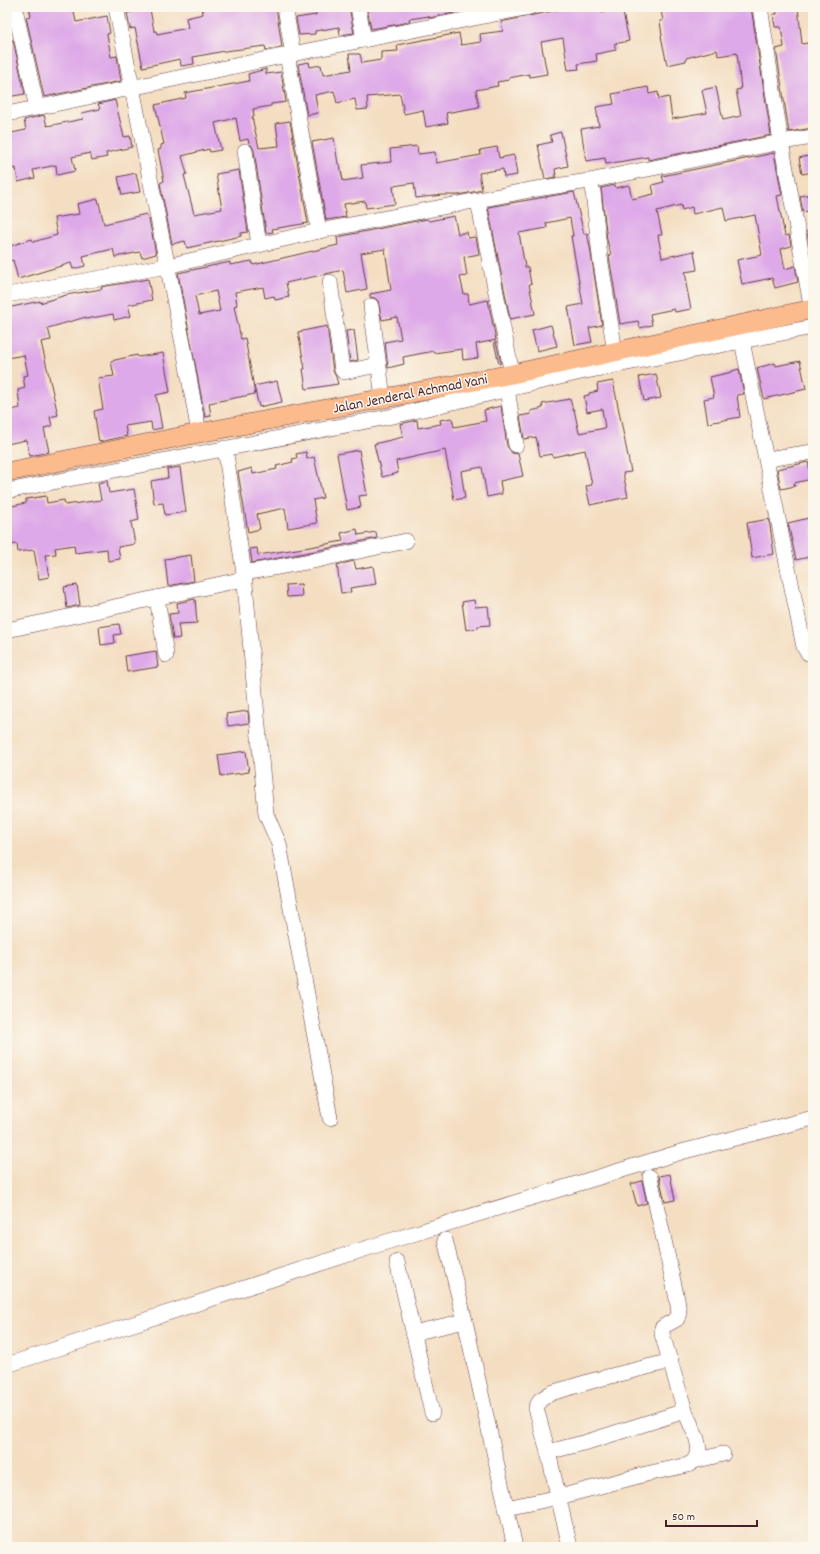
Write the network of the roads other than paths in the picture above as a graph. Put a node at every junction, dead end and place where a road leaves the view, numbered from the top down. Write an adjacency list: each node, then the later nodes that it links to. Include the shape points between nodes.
1 (116, 7): 9 (street)
2 (285, 7): 8 (street)
3 (358, 7): 7 (street)
4 (760, 7): 13 (street)
5 (522, 8): 7 (street)
6 (15, 10): 10 (street)
7 (364, 40): 8 (street)
8 (290, 55): 9 (street); 17 (street)
9 (133, 87): 10 (street); 19 (street)
10 (37, 108): 11 (street)
11 (7, 114)
12 (813, 137): 13 (street)
13 (781, 142): 16 (street); 23 (street)
14 (245, 151): 18 (street)
15 (593, 191): 25 (street, via 600,257)
16 (478, 201): 17 (street); 27 (street)
17 (319, 231): 18 (street)
18 (259, 244): 19 (street)
19 (167, 266): 21 (street); 29 (street)
20 (330, 282): 26 (street, via 342,370 344,372)
21 (7, 295)
22 (371, 306): 26 (street)
23 (813, 315): 24 (street); 25 (main road, Jalan Jenderal Achmad Yani)
24 (742, 341): 27 (street, via 581,372); 33 (street)
25 (615, 352): 27 (main road, Jalan Jenderal Achmad Yani)
26 (378, 365): 28 (street)
27 (509, 381): 28 (main road, Jalan Jenderal Achmad Yani); 30 (street); 31 (street, via 393,416)
28 (383, 398): 29 (main road, Jalan Jenderal Achmad Yani)
29 (199, 433): 34 (main road, Jalan Jenderal Achmad Yani)
30 (516, 445)
31 (224, 448): 35 (street); 37 (street)
32 (813, 452): 33 (street)
33 (767, 459): 40 (street, via 804,647 808,653)
34 (7, 472)
35 (7, 491)
36 (406, 541): 37 (street)
37 (244, 576): 38 (street); 42 (street, via 266,814 279,844)
38 (156, 598): 39 (street); 41 (street)
39 (7, 630)
40 (813, 654)
41 (166, 655)
42 (330, 1118)
43 (813, 1118): 50 (street, via 666,1156 380,1244)
44 (650, 1177): 49 (street, via 679,1313 677,1319 662,1328)
45 (445, 1240): 47 (street)
46 (397, 1262): 48 (street)
47 (466, 1321): 48 (street); 57 (street)
48 (413, 1333): 52 (street)
49 (671, 1361): 51 (street); 53 (street, via 551,1393 540,1400 536,1408)
50 (7, 1365)
51 (685, 1411): 53 (street); 55 (street, via 699,1450)
52 (432, 1413)
53 (548, 1452): 56 (street)
54 (723, 1454): 55 (street)
55 (694, 1461): 56 (street, via 688,1465)
56 (559, 1497): 57 (street); 59 (street)
57 (506, 1508): 58 (street)
58 (515, 1547)
59 (570, 1547)

